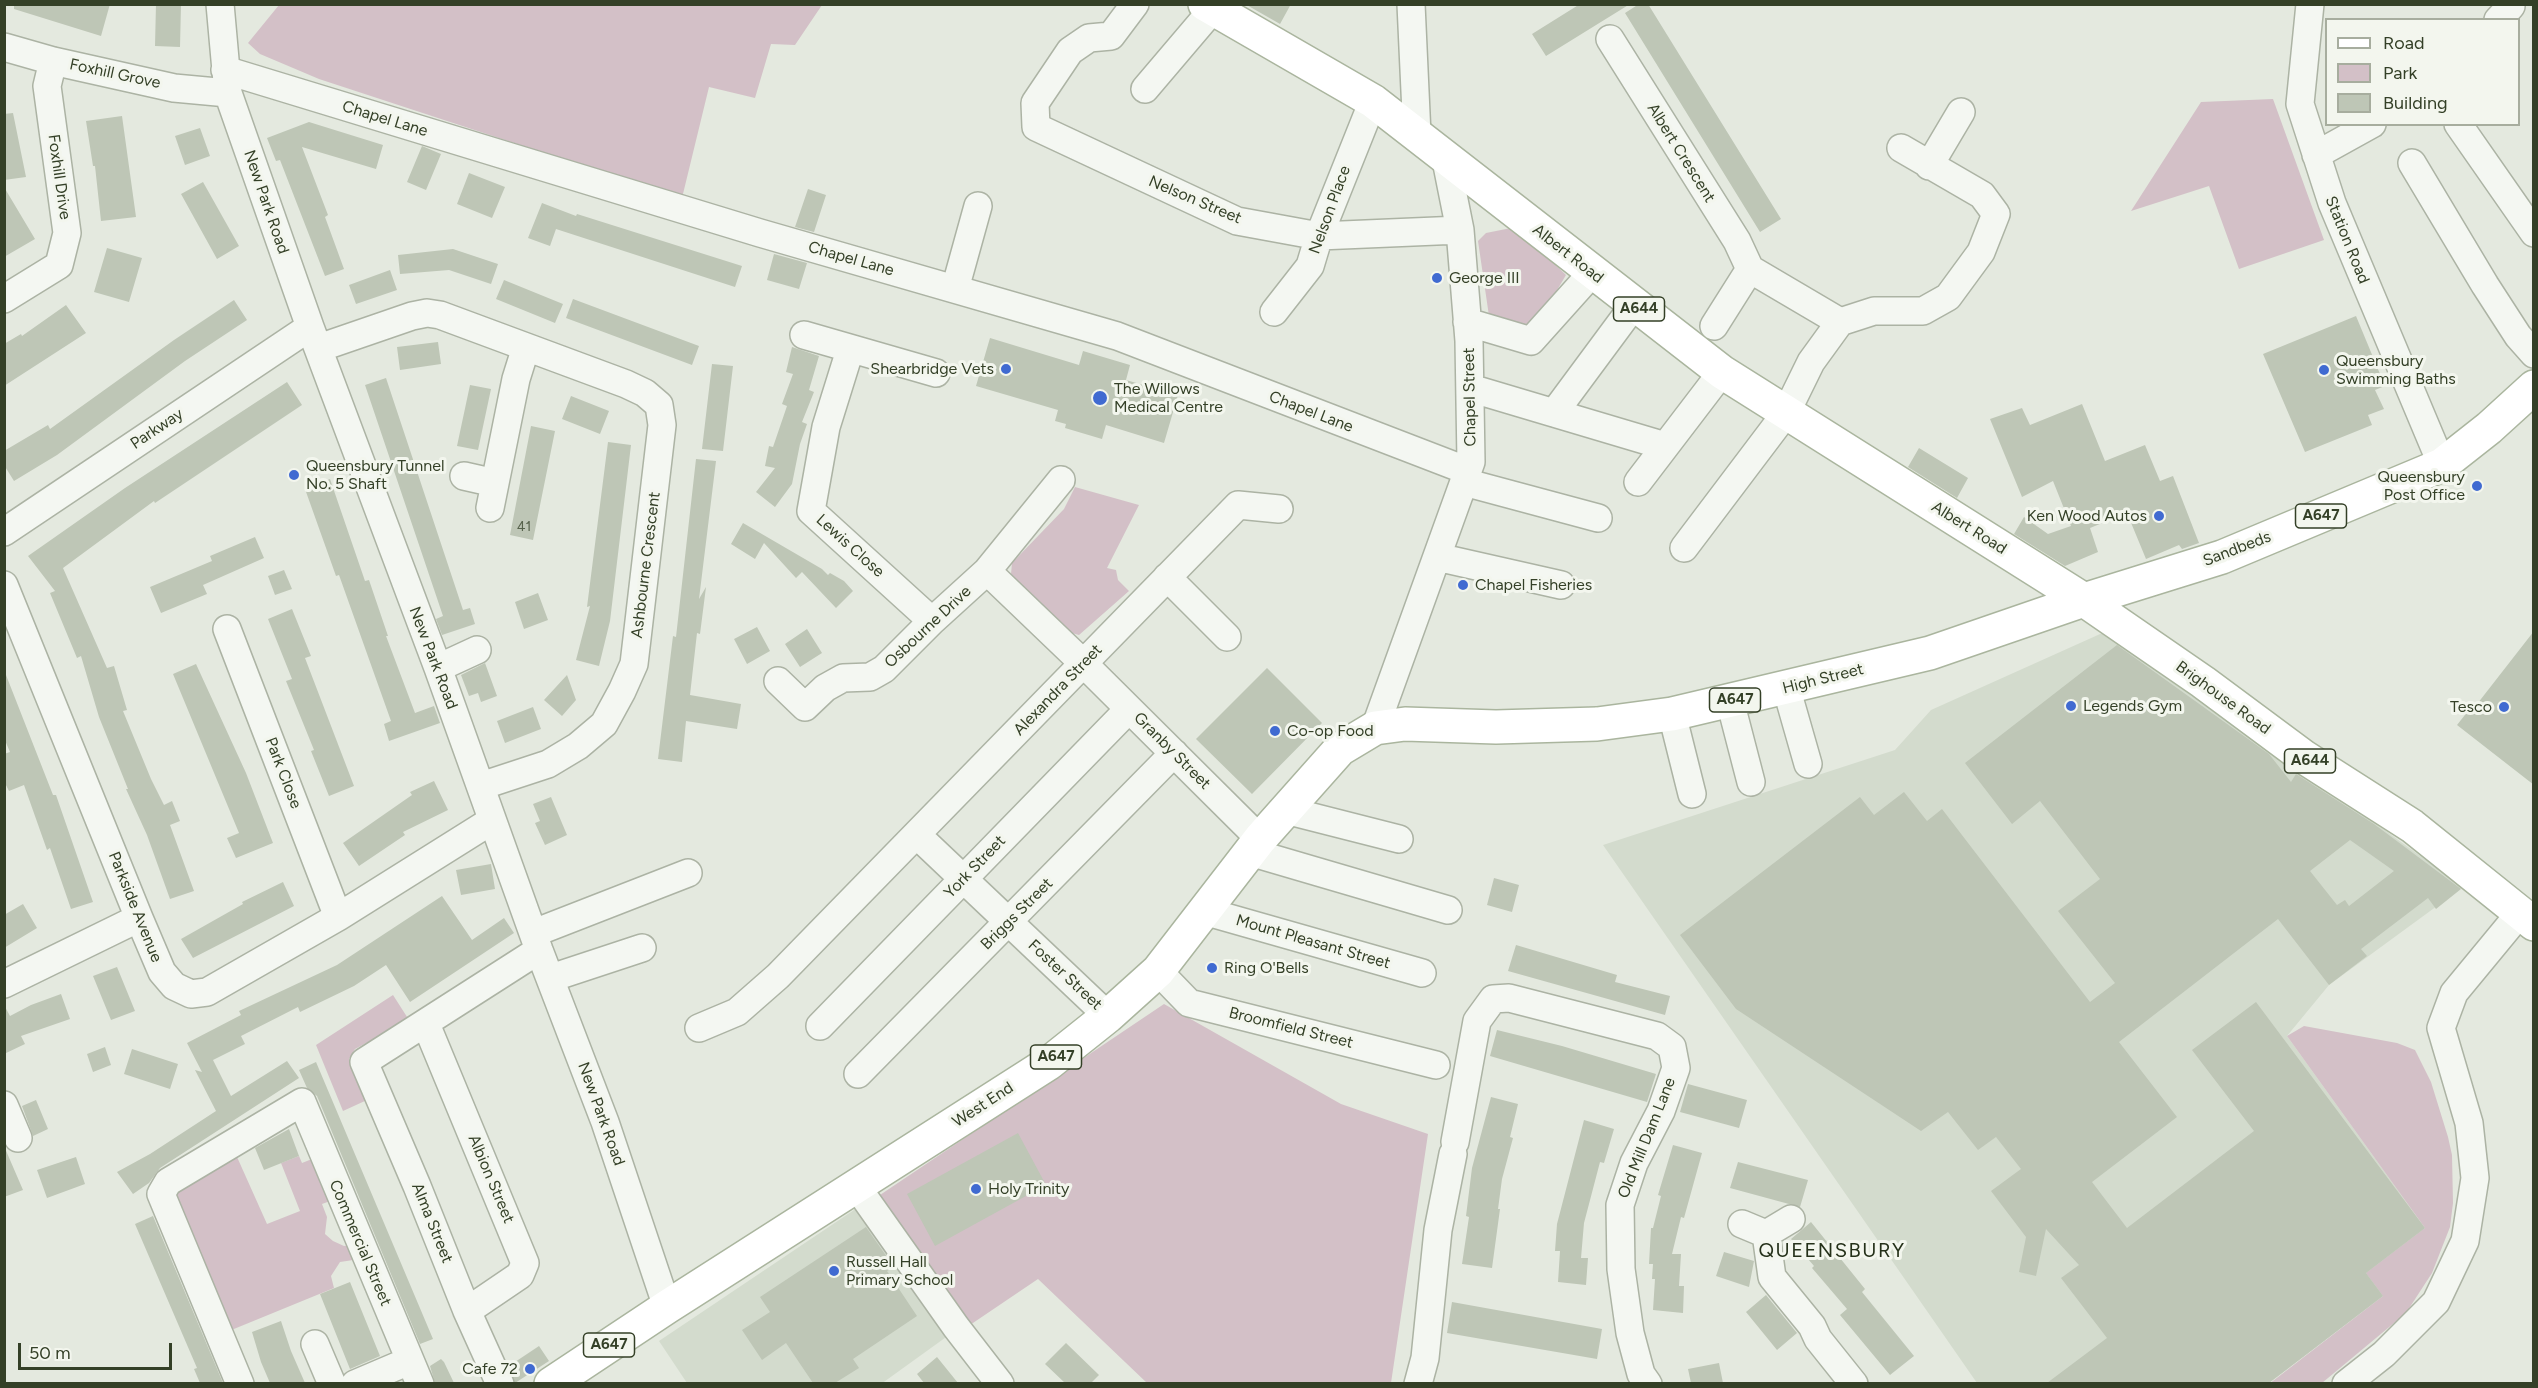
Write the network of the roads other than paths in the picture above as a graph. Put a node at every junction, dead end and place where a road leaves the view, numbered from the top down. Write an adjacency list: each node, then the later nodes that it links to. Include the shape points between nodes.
1 (220, 4): 9 (street, New Park Road)
2 (1135, 4): 24 (street, Nelson Street, via 1111,36 1089,38 1070,51 1035,104 1036,127 1237,221)
3 (1411, 4): 15 (street)
4 (2310, 4): 17 (street, Station Road, via 2300,104)
5 (1209, 7): 10 (street); 11 (main road, Albert Road / A644)
6 (1610, 39): 25 (street, Albert Crescent, via 1737,241)
7 (4, 47): 8 (street, Foxhill Grove)
8 (53, 61): 9 (street, Foxhill Grove, via 174,88); 28 (street, Foxhill Drive, via 46,86 68,233 59,265)
9 (226, 82): 27 (street, Chapel Lane); 35 (street, New Park Road)
10 (1145, 89)
11 (1373, 101): 15 (main road, Albert Road / A644); 24 (street, Nelson Place)
12 (1961, 112): 20 (street)
13 (2368, 126): 17 (street)
14 (2459, 126): 23 (street)
15 (1417, 135): 18 (main road, Albert Road / A644)
16 (1901, 148): 20 (street)
17 (2316, 155): 46 (street, Station Road, via 2340,224)
18 (1446, 160): 22 (street, Chapel Street); 26 (main road, Albert Road / A644)
19 (2412, 163): 38 (street, via 2485,285)
20 (1929, 166): 32 (street, via 1982,195 1996,214 1980,252 1948,297 1923,311 1874,311)
21 (978, 206): 27 (street)
22 (1460, 230): 24 (street, Nelson Street); 31 (street, Chapel Street)
23 (2534, 233)
24 (1319, 236): 30 (street, Nelson Place, via 1310,266)
25 (1750, 269): 32 (street); 33 (street)
26 (1592, 273): 29 (main road, Albert Road / A644); 31 (street, via 1531,341)
27 (955, 289): 48 (street, Chapel Lane, via 1117,336)
28 (4, 299)
29 (1634, 305): 39 (main road, Albert Road / A644); 43 (street)
30 (1274, 312)
31 (1467, 322): 42 (street, Chapel Street)
32 (1840, 322): 44 (street, via 1811,362)
33 (1714, 326)
34 (804, 335): 37 (street)
35 (314, 337): 36 (street, Ashbourne Crescent, via 427,313); 53 (street, Parkway); 66 (street, New Park Road)
36 (526, 347): 47 (street, via 492,495); 76 (street, Ashbourne Crescent, via 645,393 659,405 662,425 634,664 622,691 604,724 578,746 548,764)
37 (850, 350): 40 (street); 61 (street, Lewis Close, via 826,427 811,511)
38 (2534, 354)
39 (1722, 372): 44 (main road, Albert Road / A644); 45 (street)
40 (936, 373)
41 (2534, 387): 46 (main road, Sandbeds / A647)
42 (1470, 388): 43 (street); 48 (street, Chapel Street, via 1471,462)
43 (1554, 413): 45 (street)
44 (1786, 413): 54 (street); 60 (main road, Albert Road / A644)
45 (1665, 446): 50 (street)
46 (2442, 465): 60 (main road, Sandbeds / A647, via 2222,557)
47 (464, 476)
48 (1466, 477): 52 (street, Chapel Lane); 55 (street, Chapel Street)
49 (1061, 480): 56 (street, Osbourne Drive)
50 (1638, 482)
51 (1279, 509): 57 (street, Alexandra Street, via 1238,505)
52 (1598, 518)
53 (4, 532)
54 (1684, 548)
55 (1437, 558): 59 (street); 72 (street, Chapel Street)
56 (987, 571): 61 (street, Osbourne Drive); 65 (street)
57 (1167, 577): 63 (street); 65 (street, Alexandra Street)
58 (4, 585): 88 (street, Parkside Avenue)
59 (1561, 585)
60 (2084, 600): 68 (main road, High Street / A647, via 1930,653); 89 (main road, Brighouse Road / A644, via 2304,757 2412,826)
61 (932, 621): 67 (street, Osbourne Drive, via 884,669 870,677 843,678 805,707)
62 (227, 629): 87 (street, Park Close)
63 (1227, 637)
64 (477, 650): 66 (street)
65 (1083, 663): 70 (street, Granby Street); 80 (street, Alexandra Street)
66 (438, 668): 76 (street, New Park Road)
67 (778, 681)
68 (1786, 687): 69 (main road, High Street / A647); 74 (street)
69 (1730, 701): 71 (main road, High Street / A647); 75 (street)
70 (1129, 709): 73 (street, Granby Street); 84 (street, York Street)
71 (1672, 714): 72 (main road, High Street / A647, via 1597,724 1405,724); 77 (street)
72 (1375, 728): 78 (main road, West End / A647, via 1340,749)
73 (1174, 753): 82 (street, Granby Street); 90 (street, Briggs Street)
74 (1808, 764)
75 (1751, 782)
76 (481, 786): 79 (street, New Park Road)
77 (1692, 794)
78 (1286, 810): 81 (street); 82 (main road, West End / A647)
79 (491, 821): 87 (street, Parkside Avenue); 91 (street, New Park Road)
80 (917, 835): 84 (street, Foster Street); 100 (street, Alexandra Street, via 778,976 737,1012)
81 (1399, 839)
82 (1255, 846): 85 (street); 86 (main road, West End / A647)
83 (688, 873): 91 (street)
84 (963, 879): 90 (street, Foster Street); 99 (street, York Street)
85 (1448, 910)
86 (1204, 911): 93 (main road, West End / A647); 94 (street, Mount Pleasant Street)
87 (338, 917): 88 (street, Parkside Avenue, via 207,992 191,994 174,986 162,972)
88 (139, 918): 96 (street)
89 (2527, 919): 120 (street, via 2454,993 2440,1028 2469,1123 2475,1178 2466,1241 2436,1302 2384,1354)
90 (1009, 922): 97 (street, Foster Street); 102 (street, Briggs Street)
91 (536, 942): 95 (street, New Park Road); 98 (street)
92 (642, 948): 95 (street)
93 (1158, 971): 97 (main road, West End / A647); 101 (street, Broomfield Street, via 1190,1003)
94 (1422, 973)
95 (551, 978): 107 (street, New Park Road, via 605,1122)
96 (4, 984)
97 (1108, 1016): 105 (main road, West End / A647, via 1049,1063)
98 (426, 1024): 108 (street, Albion Street, via 525,1263 520,1275); 108 (street, Alma Street, via 364,1062)
99 (820, 1026)
100 (699, 1028)
101 (1436, 1065)
102 (858, 1074)
103 (5, 1109): 104 (street)
104 (18, 1138)
105 (857, 1187): 107 (main road, West End / A647); 116 (street)
106 (1791, 1219): 119 (street, via 1754,1229 1772,1276)
107 (667, 1307): 115 (main road, West End / A647)
108 (467, 1311): 114 (street, Alma Street)
109 (315, 1344): 112 (street)
110 (415, 1372): 111 (street, Commercial Street, via 302,1102 168,1182 161,1194); 113 (street)
111 (240, 1383)
112 (332, 1383)
113 (355, 1383)
114 (500, 1383)
115 (551, 1383)
116 (1000, 1383)
117 (1418, 1383): 118 (street, Old Mill Dam Lane, via 1425,1358 1438,1230 1477,1021 1493,999 1509,998 1657,1036 1672,1047 1676,1068 1665,1100 1634,1162 1620,1205 1621,1269 1630,1333 1641,1374)
118 (1648, 1383)
119 (1854, 1383)
120 (2346, 1383)

